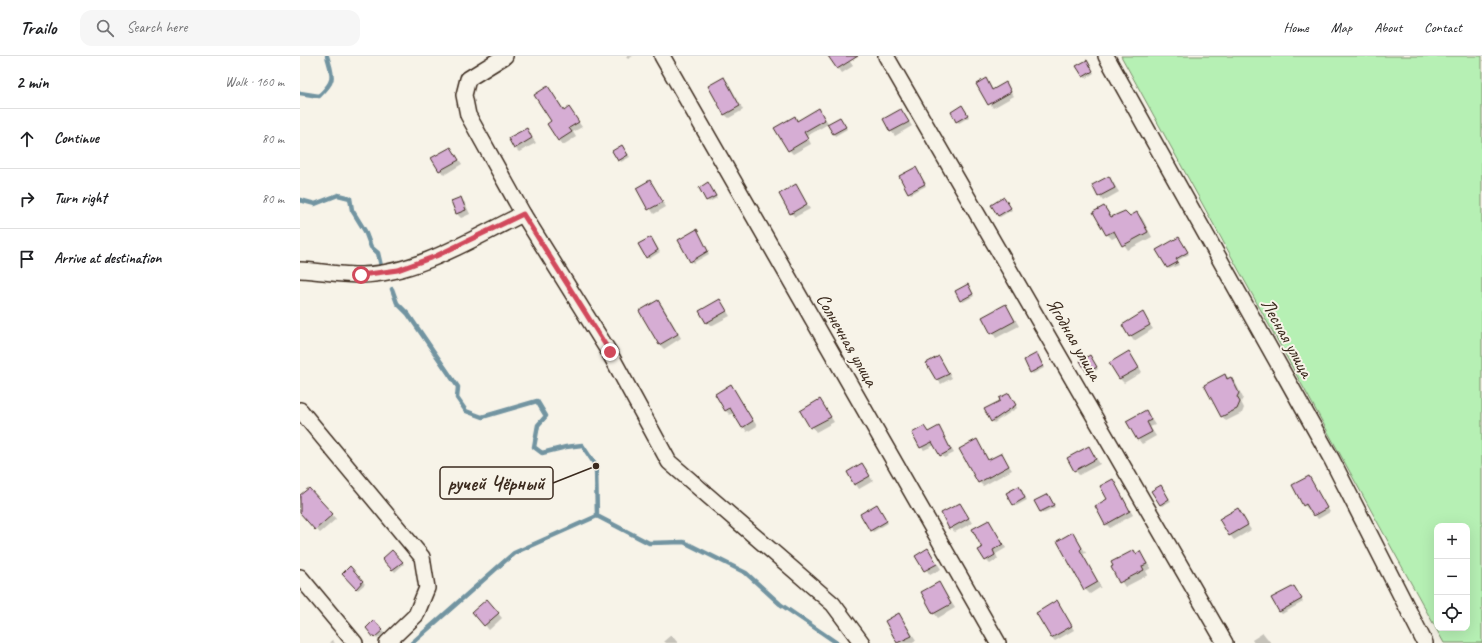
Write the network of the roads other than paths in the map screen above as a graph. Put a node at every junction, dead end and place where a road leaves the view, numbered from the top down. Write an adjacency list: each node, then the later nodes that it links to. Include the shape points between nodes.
1 (505, 56): 5 (street, via 468,79 464,95 468,115)
2 (662, 56): 12 (street, Солнечная улица)
3 (886, 56): 13 (street, Ягодная улица)
4 (1106, 56): 14 (street, Лесная улица, via 1332,460)
5 (523, 214): 6 (street, via 436,256 398,270 361,275); 11 (street, via 610,352 669,462 833,604)
6 (300, 270)
7 (300, 410): 10 (street, via 422,557 427,588 416,615)
8 (300, 577): 9 (street)
9 (355, 643)
10 (387, 643)
11 (862, 643)
12 (998, 643)
13 (1225, 643)
14 (1425, 643)

